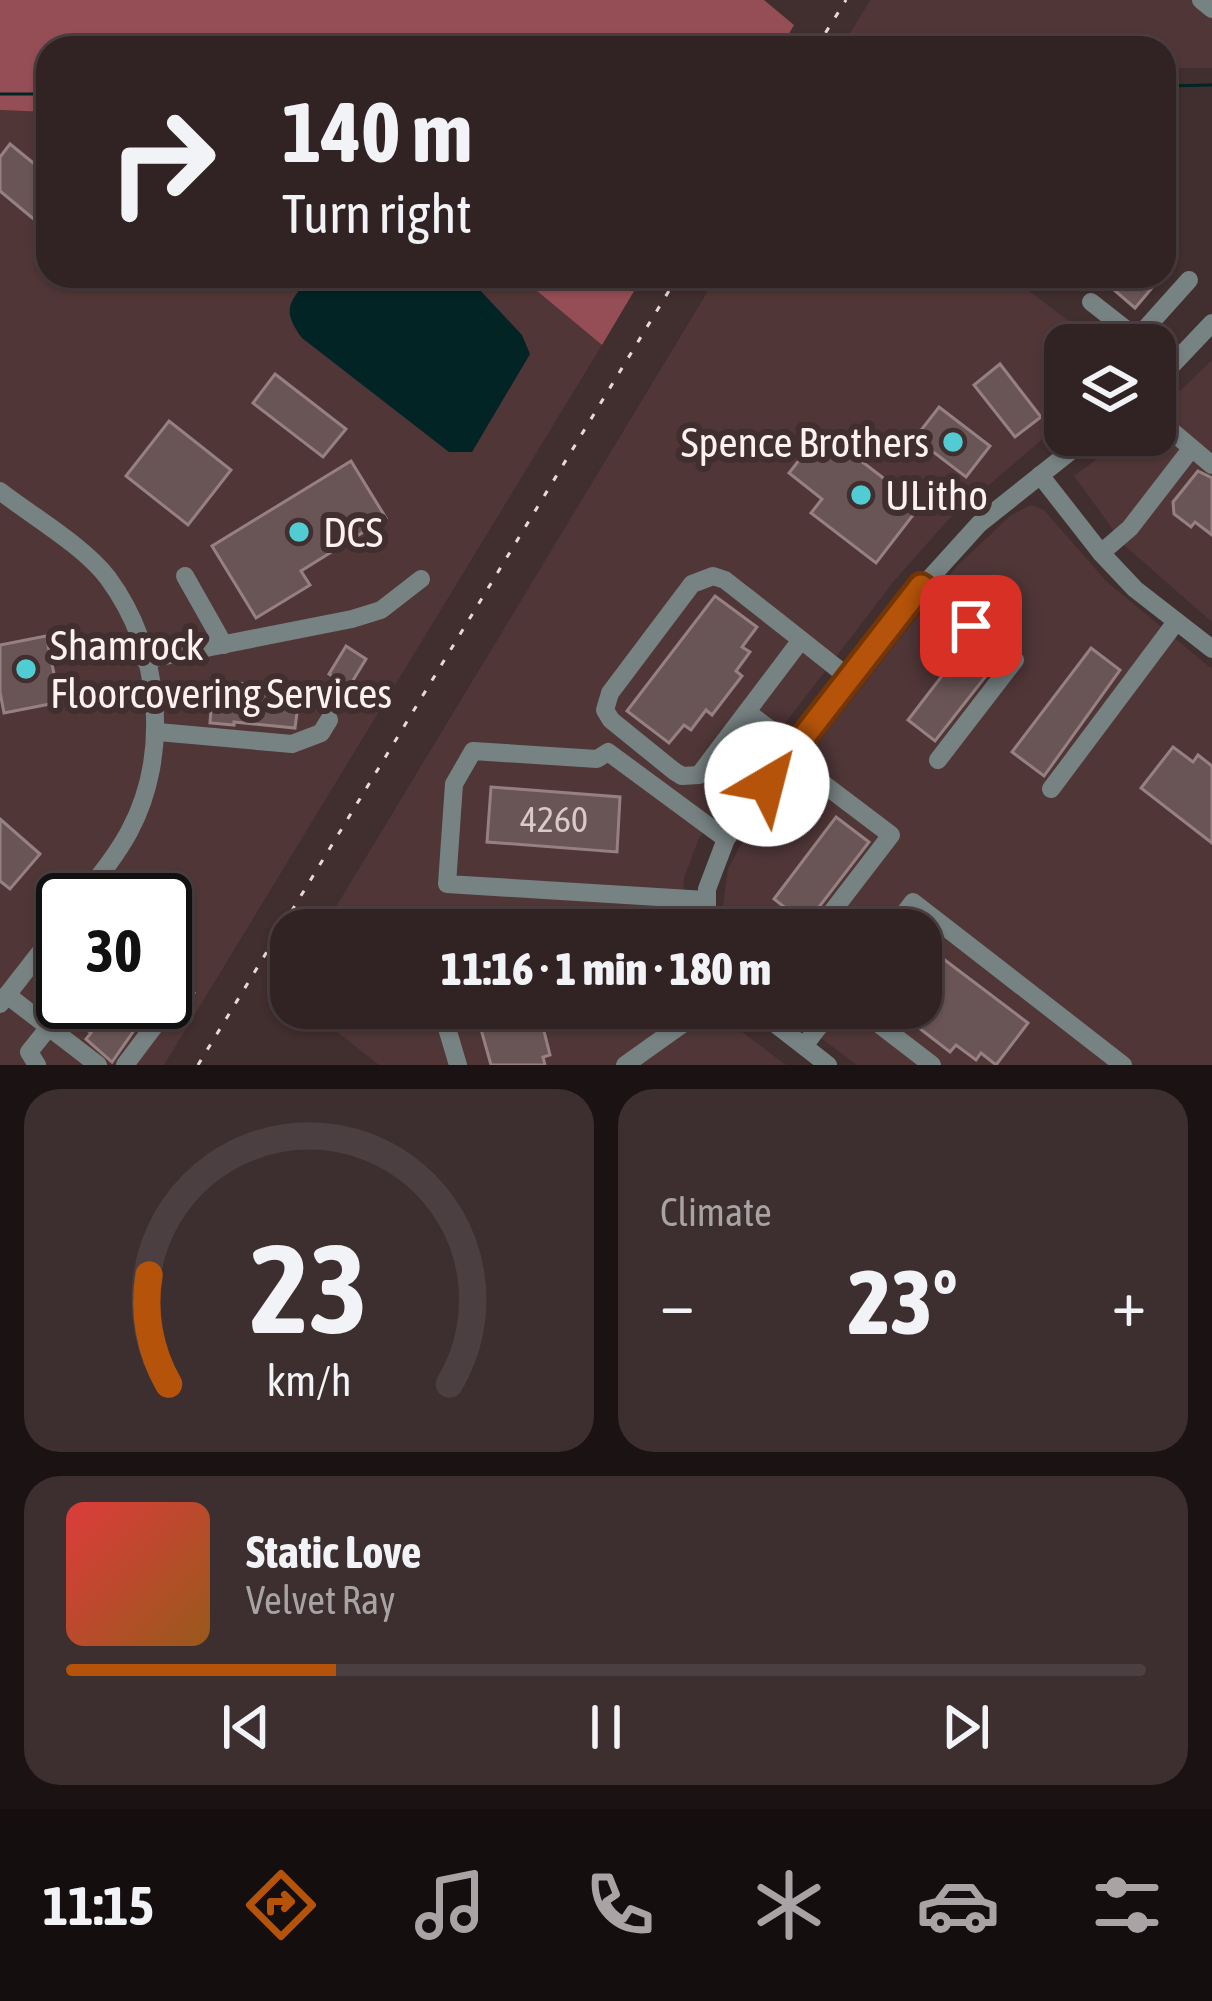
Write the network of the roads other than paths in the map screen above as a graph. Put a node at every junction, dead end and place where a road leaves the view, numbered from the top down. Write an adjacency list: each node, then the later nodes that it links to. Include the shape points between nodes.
1 (1201, 0): 2 (street)
2 (1212, 9)
3 (1189, 280): 7 (street)
4 (1091, 302): 6 (street)
5 (1212, 323): 8 (street)
6 (1119, 324)
7 (1156, 324)
8 (1176, 363)
9 (1176, 435): 10 (street)
10 (1191, 448): 12 (street); 15 (street, via 1130,529)
11 (1065, 456): 13 (street)
12 (1212, 465)
13 (1040, 476): 15 (street); 18 (street)
14 (0, 491): 25 (street, via 106,576)
15 (1101, 553): 20 (street)
16 (185, 576): 23 (street)
17 (421, 579): 23 (street, via 381,610)
18 (921, 586): 21 (street); 26 (street)
19 (996, 594): 21 (street)
20 (1176, 622): 24 (street); 32 (street)
21 (971, 626): 31 (street, via 1015,661)
22 (801, 640): 26 (street); 27 (street); 27 (street, via 725,580 703,578 605,702 611,720 692,777)
23 (224, 645): 25 (street)
24 (1212, 649)
25 (145, 661): 29 (street)
26 (849, 678): 30 (street)
27 (747, 712): 30 (street)
28 (329, 720): 29 (street, via 321,733 292,744)
29 (158, 732): 34 (street, via 146,793)
30 (792, 753): 33 (street); 37 (street, via 891,836)
31 (938, 760)
32 (1051, 789)
33 (726, 839): 35 (street); 35 (street, via 608,752 597,759 473,751 454,784 447,884)
34 (100, 873)
35 (706, 901): 36 (street)
36 (706, 909)
37 (834, 909)
38 (942, 925): 57 (street)
39 (36, 957): 40 (street)
40 (3, 1000): 41 (street)
41 (36, 1020)
42 (46, 1029): 51 (street, via 29,1052)
43 (51, 1029): 52 (street)
44 (152, 1029): 53 (street)
45 (447, 1029): 54 (street)
46 (676, 1029): 55 (street)
47 (780, 1029): 50 (street)
48 (824, 1029): 50 (street)
49 (885, 1029): 56 (street)
50 (814, 1058)
51 (37, 1065)
52 (98, 1065)
53 (125, 1065)
54 (458, 1065)
55 (625, 1065)
56 (932, 1065)
57 (1123, 1065)

